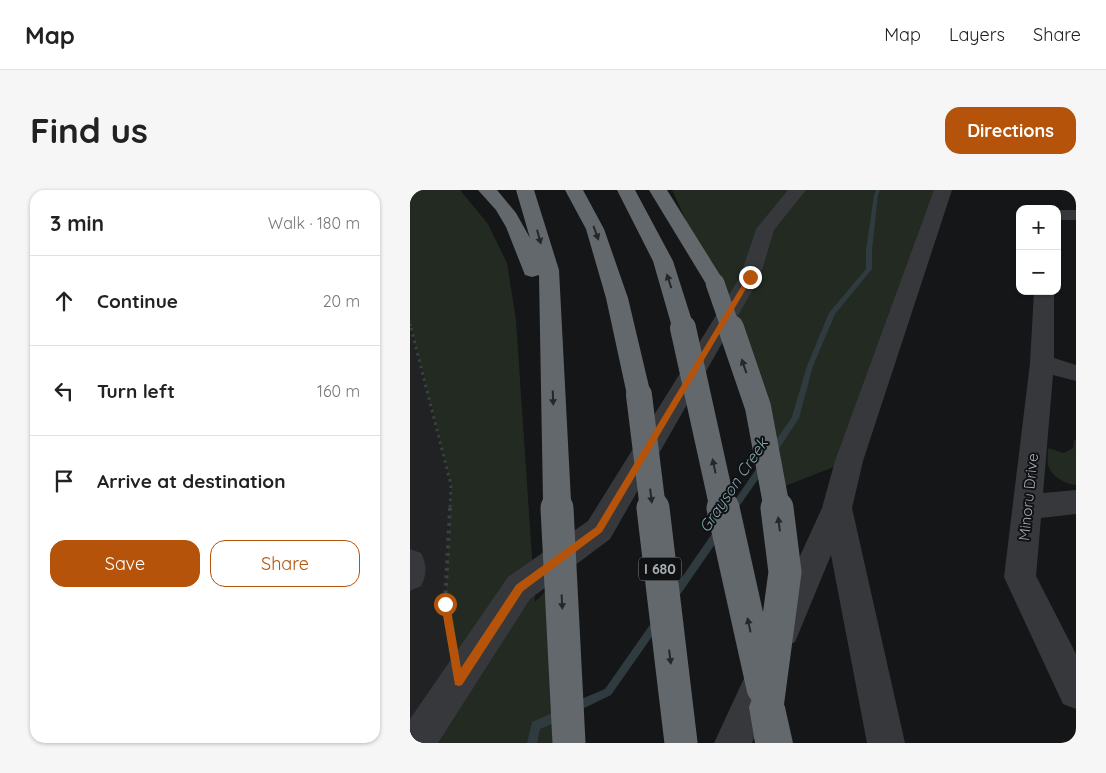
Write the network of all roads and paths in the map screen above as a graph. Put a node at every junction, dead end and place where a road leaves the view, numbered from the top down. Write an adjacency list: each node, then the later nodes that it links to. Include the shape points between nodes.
1 (487, 190): 14 (highway, via 513,222 528,256)
2 (526, 190): 14 (highway, one-way to 14, via 548,270)
3 (574, 190): 27 (highway, I 680, one-way to 27, bridge, via 595,229 616,298 639,396)
4 (626, 190): 24 (highway, one-way to 4, bridge, via 684,327 663,261)
5 (658, 190): 11 (highway)
6 (672, 190): 11 (highway)
7 (797, 190): 22 (street, via 765,229 750,277 599,530 519,588)
8 (943, 190): 19 (street, via 850,461)
9 (1061, 215): 10 (street)
10 (1076, 215)
11 (715, 284): 24 (highway, one-way to 11, bridge, via 785,572 776,499 758,406)
12 (1044, 295): 15 (street, Minoru Drive)
13 (410, 324): 22 (path, via 451,485 445,604)
14 (551, 343): 26 (highway, one-way to 26, bridge)
15 (1042, 363): 16 (street); 18 (street, Minoru Drive)
16 (1076, 373)
17 (1076, 502): 18 (street)
18 (1027, 507): 23 (street, Minoru Drive, via 1020,577)
19 (837, 508): 28 (street); 30 (street)
20 (410, 563): 21 (street)
21 (410, 576)
22 (459, 681): 25 (street)
23 (1076, 691)
24 (767, 707): 29 (highway)
25 (416, 743)
26 (569, 743)
27 (681, 743)
28 (733, 743)
29 (774, 743)
30 (886, 743)

